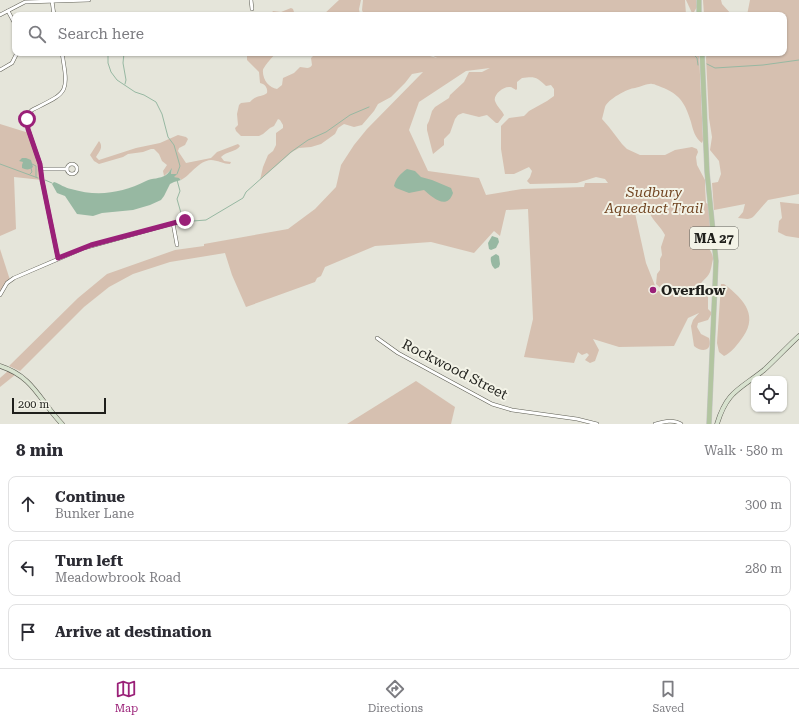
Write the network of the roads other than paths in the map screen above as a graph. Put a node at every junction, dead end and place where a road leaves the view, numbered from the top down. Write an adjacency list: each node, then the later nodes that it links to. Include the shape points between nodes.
1 (89, 0): 5 (street)
2 (251, 0): 6 (street)
3 (699, 0): 9 (main road)
4 (25, 1): 5 (street); 7 (street)
5 (52, 1): 8 (street)
6 (252, 9)
7 (8, 11): 10 (street); 11 (street)
8 (54, 12)
9 (699, 12)
10 (0, 15)
11 (12, 18)
12 (16, 56): 15 (street, via 12,63)
13 (62, 56): 16 (street, via 65,73 63,92 29,112 27,119)
14 (702, 56): 26 (main road, MA 27, via 716,261)
15 (0, 70)
16 (41, 169): 17 (street); 21 (street)
17 (67, 169)
18 (185, 220): 19 (street)
19 (173, 223): 20 (street); 21 (street, via 91,245)
20 (177, 245)
21 (58, 258): 22 (street, via 14,278 7,283)
22 (0, 295)
23 (799, 336): 27 (street, via 768,366 730,396 722,408)
24 (377, 338): 29 (street, Rockwood Street, via 398,353 492,404 512,410)
25 (0, 366): 28 (street, via 30,383)
26 (709, 423): 27 (street)
27 (717, 423)
28 (62, 424)
29 (597, 424)
30 (655, 424): 31 (street)
31 (681, 424)

